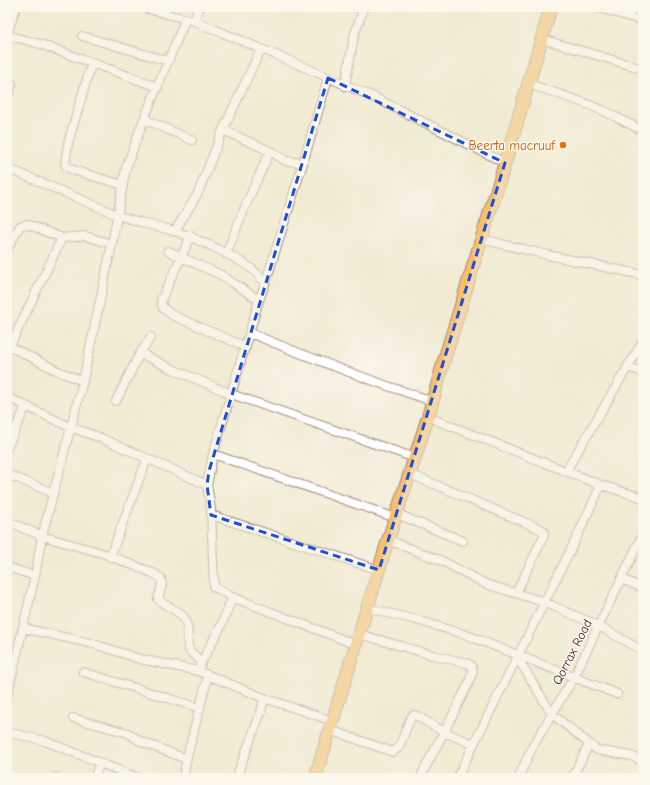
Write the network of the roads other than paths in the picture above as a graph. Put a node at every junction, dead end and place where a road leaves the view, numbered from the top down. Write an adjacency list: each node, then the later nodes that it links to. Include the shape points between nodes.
1 (16, 7): 9 (street)
2 (140, 7): 7 (street)
3 (199, 7): 7 (street)
4 (364, 7): 19 (street, via 354,36)
5 (551, 7): 11 (main road)
6 (596, 7): 8 (street)
7 (190, 20): 12 (street); 13 (street)
8 (643, 22)
9 (7, 35): 14 (street)
10 (82, 36): 13 (street)
11 (542, 39): 15 (street); 18 (main road)
12 (261, 49): 16 (street); 23 (street)
13 (168, 61): 20 (street)
14 (92, 62): 20 (street); 30 (street, via 68,143 65,165)
15 (643, 69)
16 (328, 78): 19 (street); 27 (street)
17 (12, 84): 21 (street)
18 (528, 84): 24 (street, via 590,106); 28 (main road)
19 (345, 86): 28 (street, via 410,115)
20 (158, 87): 22 (street)
21 (7, 98)
22 (144, 119): 25 (street); 30 (street, via 126,168)
23 (223, 130): 26 (street); 32 (street, via 198,193)
24 (643, 130)
25 (192, 140)
26 (270, 151): 27 (street, via 286,162); 39 (street)
27 (303, 163): 42 (street)
28 (505, 163): 35 (main road)
29 (7, 168): 31 (street)
30 (123, 186): 31 (street)
31 (117, 215): 32 (street); 36 (street)
32 (175, 231): 33 (street)
33 (191, 236): 39 (street); 40 (street)
34 (62, 238): 36 (street, via 85,236); 37 (street, via 27,224 20,226); 47 (street)
35 (481, 239): 41 (street); 56 (main road)
36 (112, 244): 52 (street)
37 (7, 249)
38 (168, 251): 40 (street)
39 (226, 254): 42 (street, via 249,266)
40 (181, 258): 43 (street, via 221,275); 48 (street, via 161,300 163,308 172,315)
41 (643, 275)
42 (266, 281): 43 (street)
43 (259, 300): 44 (street)
44 (250, 333): 48 (street); 56 (street, via 388,387)
45 (151, 337): 49 (street)
46 (643, 341): 50 (street)
47 (8, 346): 52 (street)
48 (246, 347): 53 (street)
49 (140, 353): 53 (street); 55 (street)
50 (627, 367): 51 (street); 64 (street)
51 (643, 372)
52 (83, 381): 59 (street)
53 (230, 394): 61 (street); 62 (street)
54 (7, 397): 57 (street)
55 (116, 401)
56 (432, 401): 58 (main road)
57 (26, 406): 59 (street); 60 (street)
58 (428, 417): 62 (main road); 64 (street)
59 (70, 427): 63 (street, via 102,438); 69 (street)
60 (7, 448)
61 (213, 454): 67 (street); 72 (street)
62 (415, 458): 66 (main road)
63 (147, 459): 67 (street); 78 (street)
64 (566, 471): 68 (street)
65 (7, 474): 69 (street)
66 (410, 474): 72 (main road); 84 (street, via 543,530 544,535)
67 (207, 485): 71 (street)
68 (601, 485): 70 (street); 86 (street)
69 (53, 492): 75 (street)
70 (643, 498)
71 (211, 515): 80 (street); 85 (street, via 214,586)
72 (397, 516): 76 (main road); 77 (street)
73 (7, 521): 75 (street)
74 (643, 534): 82 (street, Qorrax Road)
75 (42, 536): 78 (street); 81 (street)
76 (388, 540): 80 (main road); 84 (street, via 442,561 486,584)
77 (463, 542)
78 (110, 556): 93 (street, via 161,578 158,599 185,620 189,650)
79 (7, 567): 81 (street)
80 (379, 570): 87 (main road)
81 (35, 576): 89 (street)
82 (621, 579): 83 (street); 88 (street, Qorrax Road)
83 (643, 588)
84 (516, 593): 86 (street)
85 (232, 597): 90 (street); 93 (street, via 221,626)
86 (544, 602): 88 (street); 92 (street)
87 (367, 608): 90 (main road); 92 (street, via 464,634)
88 (599, 626): 91 (street); 97 (street, Qorrax Road)
89 (23, 628): 94 (street, via 94,644 140,659); 99 (street)
90 (358, 640): 104 (main road); 106 (street, via 472,665 473,671 468,685)
91 (643, 651)
92 (518, 656): 97 (street); 102 (street); 107 (street)
93 (202, 662): 94 (street)
94 (198, 671): 96 (street)
95 (83, 672): 101 (street)
96 (208, 676): 100 (street); 101 (street)
97 (574, 677): 98 (street); 102 (street, Qorrax Road)
98 (617, 694)
99 (7, 696)
100 (264, 698): 104 (street); 117 (street)
101 (200, 708): 109 (street)
102 (552, 714): 108 (street); 121 (street, Qorrax Road, via 533,746)
103 (73, 718): 109 (street, via 128,733 140,741)
104 (331, 725): 106 (street, via 393,752 399,747 414,715); 118 (main road)
105 (7, 732): 111 (street, via 45,741)
106 (444, 732): 107 (street); 119 (street)
107 (473, 744): 120 (street)
108 (589, 744): 110 (street, via 602,752 631,756); 122 (street)
109 (186, 759): 116 (street)
110 (643, 762)
111 (100, 763): 113 (street); 114 (street)
112 (643, 774): 123 (street)
113 (128, 776): 115 (street)
114 (94, 778)
115 (138, 778)
116 (182, 778)
117 (236, 778)
118 (315, 778)
119 (420, 778)
120 (457, 778)
121 (520, 778)
122 (572, 778)
123 (640, 778)

